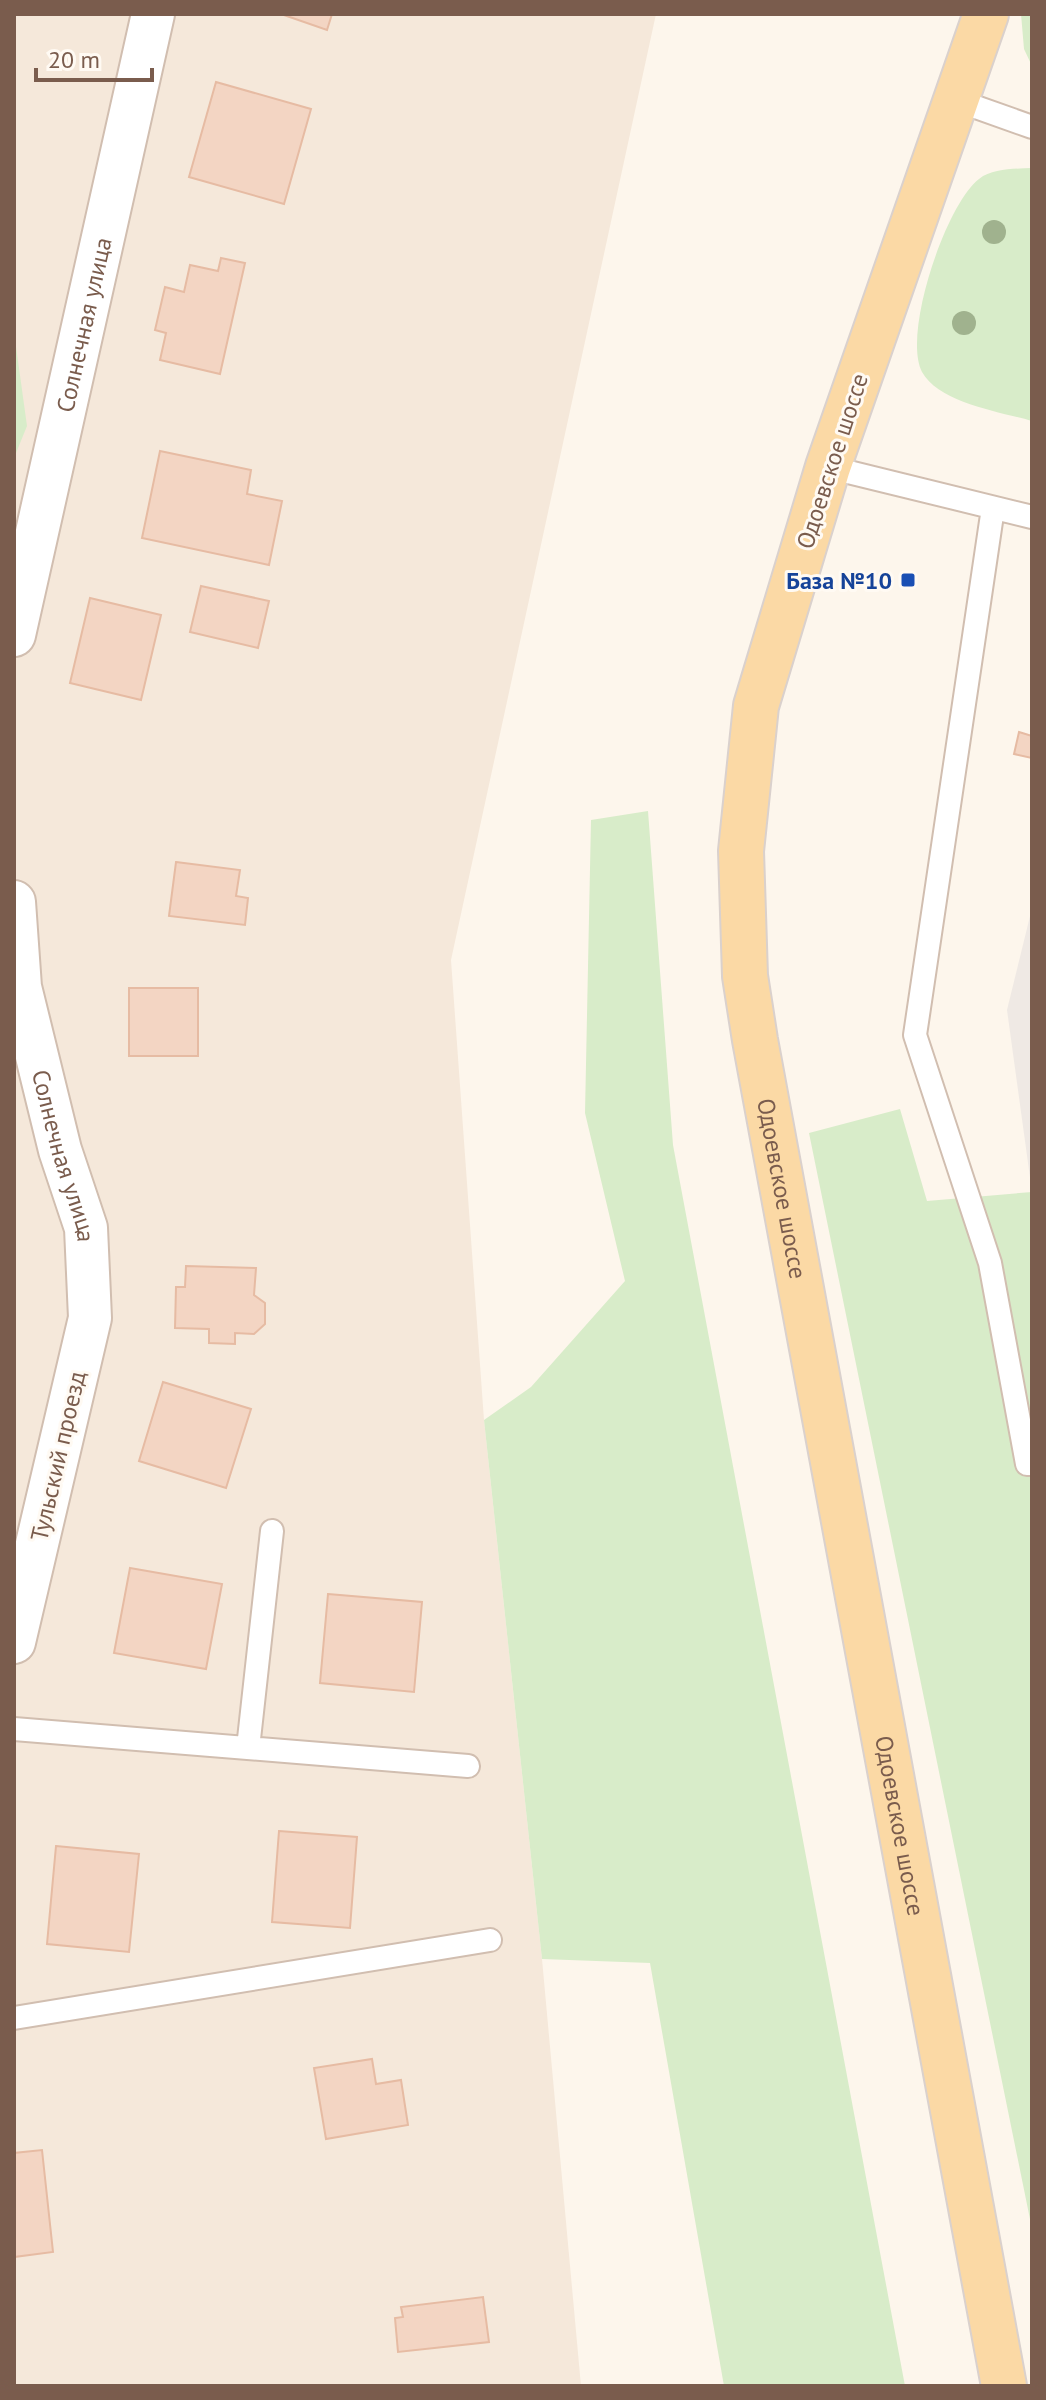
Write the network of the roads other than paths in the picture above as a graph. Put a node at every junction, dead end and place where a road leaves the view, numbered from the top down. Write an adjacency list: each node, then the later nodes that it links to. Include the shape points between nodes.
1 (153, 14): 8 (street, Солнечная улица)
2 (986, 14): 3 (main road, Одоевское шоссе)
3 (956, 100): 4 (lane); 5 (main road, Одоевское шоссе)
4 (1032, 127)
5 (828, 467): 6 (lane); 19 (main road, Одоевское шоссе, via 756,706 741,851 745,976)
6 (993, 508): 7 (lane); 11 (lane, via 915,1035 990,1263 1027,1464)
7 (1032, 517)
8 (14, 635)
9 (14, 902): 10 (street, Солнечная улица, via 20,987 60,1150 86,1228)
10 (90, 1318): 13 (street, Тульский проезд)
11 (1032, 1464)
12 (272, 1531): 15 (lane)
13 (14, 1642)
14 (14, 1729): 15 (lane)
15 (248, 1748): 16 (lane)
16 (468, 1766)
17 (490, 1940): 18 (lane)
18 (14, 2018)
19 (1004, 2386)

